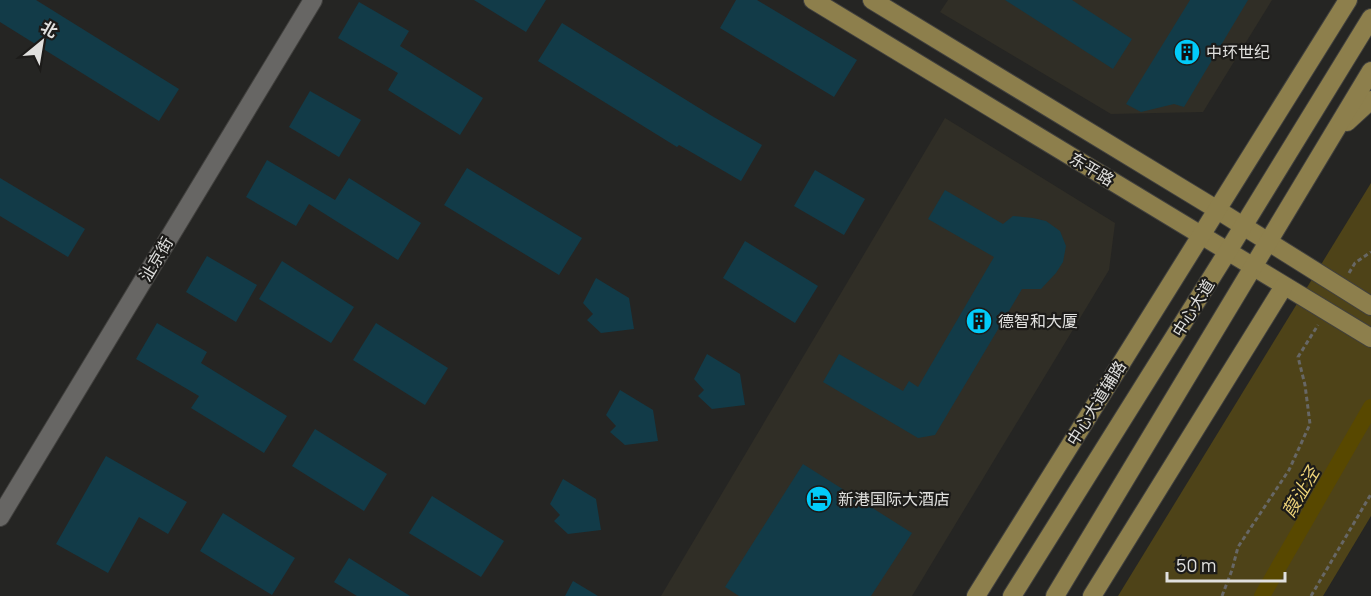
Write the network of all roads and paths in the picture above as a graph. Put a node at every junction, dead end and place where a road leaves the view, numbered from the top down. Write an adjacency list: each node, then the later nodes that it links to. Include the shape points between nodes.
1 (313, 0): 22 (street, 沚京街)
2 (813, 0): 11 (main road, 东平路)
3 (872, 0): 9 (main road, 东平路)
4 (1348, 0): 9 (main road, 中心大道辅路)
5 (1371, 18): 10 (main road, 中心大道)
6 (1371, 71): 8 (main road, 中心大道)
7 (1371, 100): 8 (main road)
8 (1331, 137): 12 (main road, 中心大道)
9 (1216, 209): 10 (main road, 东平路); 11 (main road, 中心大道辅路); 13 (main road)
10 (1243, 226): 12 (main road, 东平路); 13 (main road, 中心大道)
11 (1201, 235): 13 (main road, 东平路); 23 (main road, 中心大道辅路)
12 (1269, 242): 15 (main road, 中心大道); 16 (main road); 17 (main road, 东平路)
13 (1228, 251): 15 (main road, 东平路); 24 (main road, 中心大道)
14 (1371, 252): 17 (path, via 1355,263)
15 (1254, 268): 16 (main road, 东平路); 25 (main road, 中心大道)
16 (1284, 286): 19 (main road, 东平路); 26 (main road)
17 (1341, 287): 18 (main road, 东平路)
18 (1371, 306)
19 (1326, 311): 20 (main road, 东平路); 27 (path, via 1298,357 1310,424 1289,470 1238,547)
20 (1371, 338)
21 (1371, 494): 28 (path)
22 (0, 517)
23 (976, 596)
24 (1012, 596)
25 (1055, 596)
26 (1092, 596)
27 (1222, 596)
28 (1311, 596)

